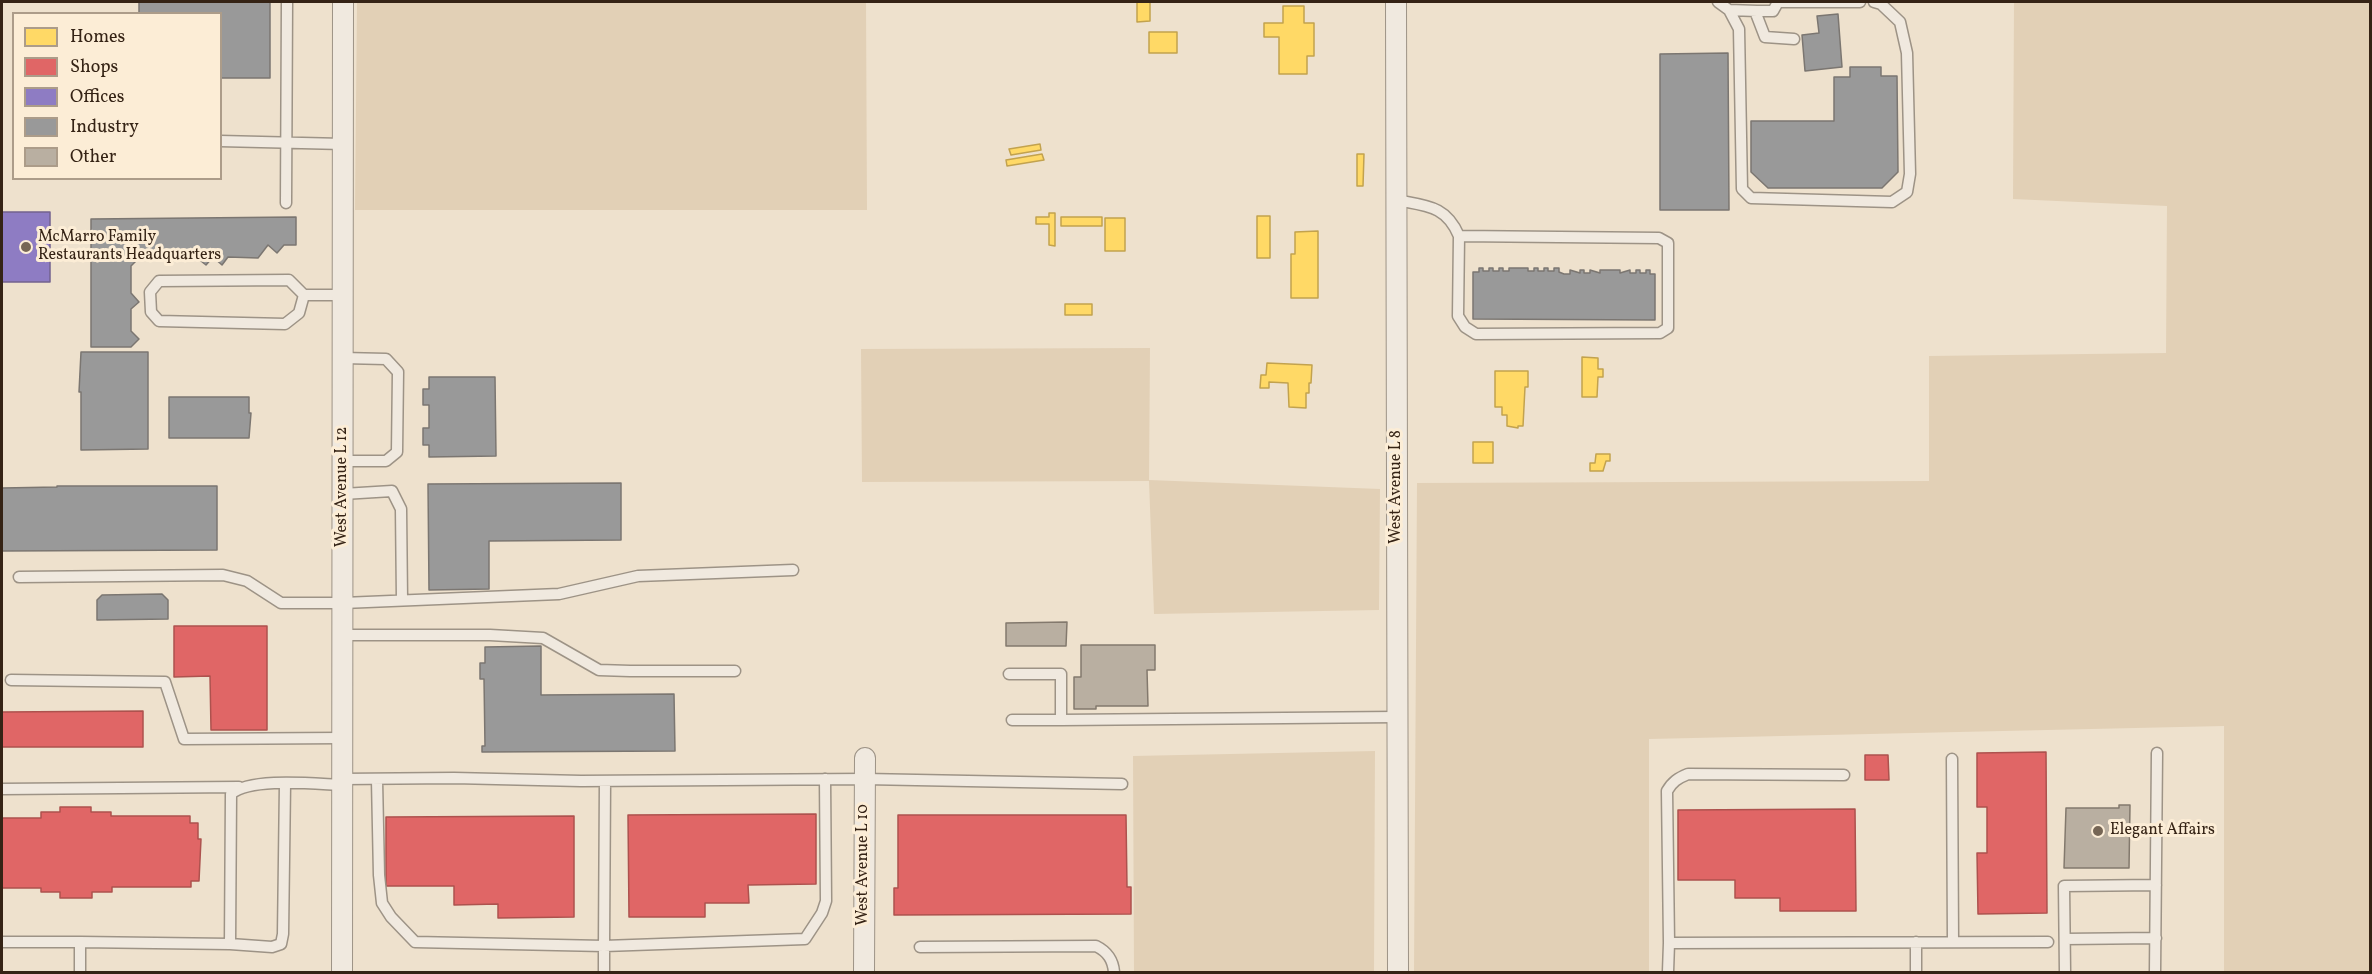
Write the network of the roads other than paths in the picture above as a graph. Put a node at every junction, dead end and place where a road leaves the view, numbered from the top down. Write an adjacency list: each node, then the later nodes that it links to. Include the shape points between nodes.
1 (287, 2): 11 (lane)
2 (343, 2): 12 (street, West Avenue L 12)
3 (1396, 2): 13 (street, West Avenue L 8)
4 (1718, 2): 7 (lane)
5 (1860, 2): 8 (lane, via 1778,2 1773,11)
6 (1874, 2): 7 (lane, via 1900,22 1907,53 1910,174 1907,192 1892,202 1751,198 1742,189 1739,29)
7 (1730, 10): 8 (lane)
8 (1757, 11): 9 (lane, via 1765,37)
9 (1794, 39)
10 (222, 141): 11 (lane)
11 (286, 142): 12 (lane); 14 (lane)
12 (343, 144): 17 (street, West Avenue L 12)
13 (1396, 200): 15 (lane, via 1435,207 1453,221); 29 (street, West Avenue L 8)
14 (286, 202)
15 (1459, 236): 15 (lane, via 1659,238 1668,243 1668,328 1660,333 1476,334 1458,316)
16 (304, 295): 16 (lane, via 289,280 159,281 150,292 151,312 159,321 285,324 298,313); 17 (lane)
17 (343, 295): 18 (street, West Avenue L 12)
18 (343, 358): 19 (street, West Avenue L 12); 19 (lane, via 386,359 398,372 398,452 386,461)
19 (343, 461): 20 (street, West Avenue L 12)
20 (343, 494): 23 (lane, via 392,491 401,509); 24 (street, West Avenue L 12)
21 (793, 570): 23 (lane, via 638,576 559,594)
22 (19, 578): 24 (lane, via 223,575 247,581 281,603)
23 (402, 600): 24 (lane)
24 (343, 603): 25 (street, West Avenue L 12)
25 (343, 635): 26 (lane, via 543,638 599,670); 32 (street, West Avenue L 12)
26 (735, 670)
27 (1009, 674): 31 (lane, via 1061,674)
28 (10, 680): 32 (lane, via 165,682 184,739)
29 (1397, 717): 31 (lane); 63 (street, West Avenue L 8)
30 (1012, 720): 31 (lane)
31 (1061, 720)
32 (342, 738): 41 (street, West Avenue L 12)
33 (2157, 753): 46 (lane)
34 (864, 758): 38 (street, West Avenue L 10)
35 (1952, 759): 52 (lane)
36 (1844, 775): 54 (lane, via 1688,774 1671,784 1667,791)
37 (825, 779): 38 (lane); 40 (lane); 56 (lane, via 826,902 805,939)
38 (864, 779): 43 (lane); 61 (street, West Avenue L 10)
39 (377, 780): 40 (lane); 41 (lane); 56 (lane, via 382,903 415,942)
40 (605, 781): 56 (lane)
41 (342, 782): 42 (lane); 59 (street, West Avenue L 12)
42 (285, 784): 44 (lane); 55 (lane, via 281,944)
43 (1122, 784)
44 (239, 787): 45 (lane); 55 (lane, via 231,794)
45 (2, 789)
46 (2156, 885): 47 (lane); 48 (lane, via 2064,886)
47 (2156, 938): 48 (lane); 67 (lane)
48 (2065, 939): 66 (lane)
49 (2, 942): 50 (lane)
50 (80, 942): 55 (lane); 58 (lane)
51 (1916, 942): 52 (lane); 54 (lane); 65 (lane)
52 (1953, 942): 53 (lane)
53 (2048, 942)
54 (1669, 943): 64 (lane)
55 (230, 944)
56 (604, 946): 60 (lane)
57 (920, 947): 62 (lane, via 1096,946 1105,950 1114,963)
58 (80, 972)
59 (342, 972)
60 (604, 972)
61 (864, 972)
62 (1114, 972)
63 (1398, 972)
64 (1668, 972)
65 (1916, 972)
66 (2065, 972)
67 (2155, 972)

